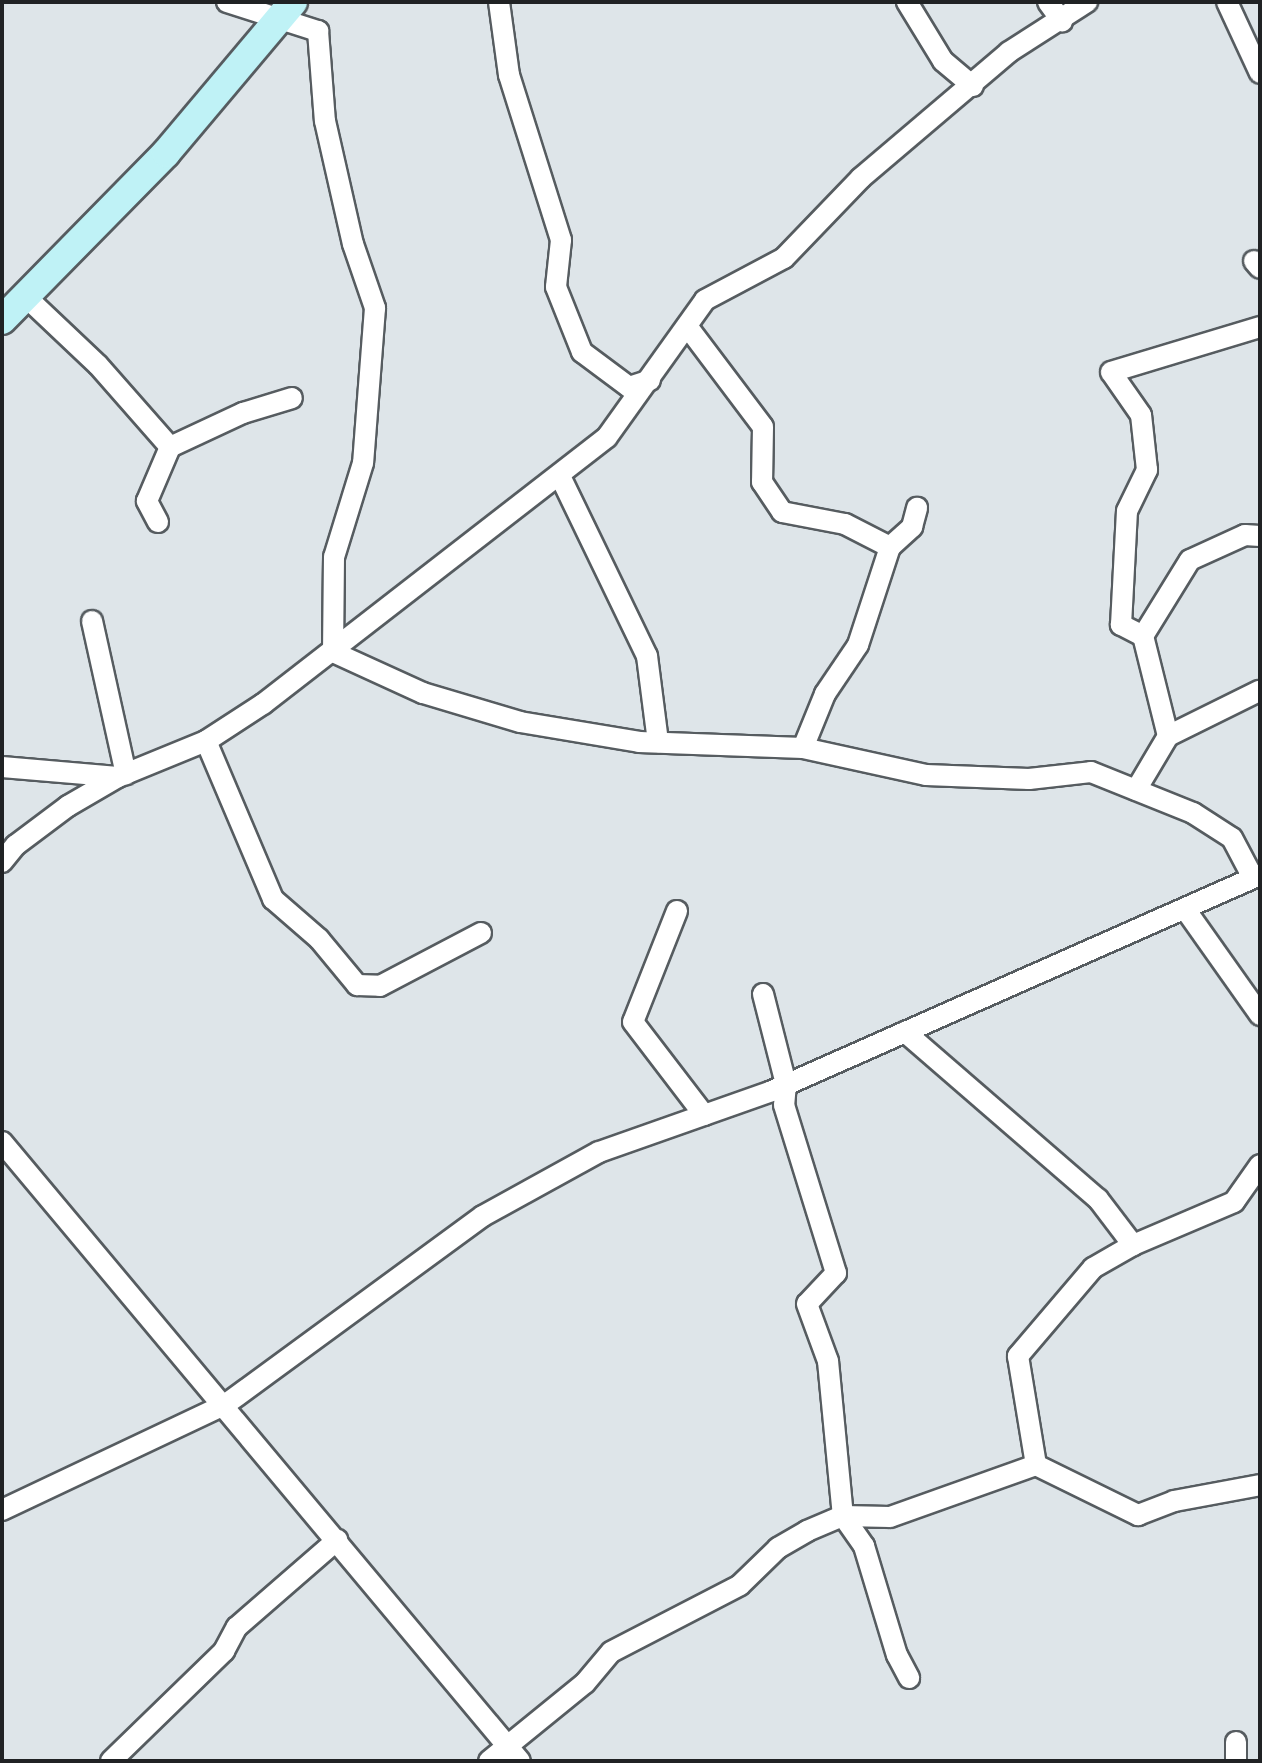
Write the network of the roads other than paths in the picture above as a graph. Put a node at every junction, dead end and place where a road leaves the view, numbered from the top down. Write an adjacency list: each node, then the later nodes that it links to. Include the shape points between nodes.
1 (227, 2): 7 (street)
2 (499, 2): 15 (street, via 509,75 561,240 556,287 571,326 582,352 629,387)
3 (907, 2): 10 (street, via 943,61)
4 (1048, 2): 8 (street)
5 (1087, 2): 8 (street)
6 (1227, 2): 9 (street)
7 (285, 10): 11 (street, via 166,153); 25 (street, via 318,31 325,121 353,244 375,308 363,463 334,557)
8 (1062, 21): 10 (street, via 1009,52)
9 (1260, 73)
10 (973, 86): 13 (street, via 861,178 784,258 705,300)
11 (25, 296): 12 (street); 17 (street, via 98,365)
12 (2, 320)
13 (687, 326): 15 (street); 22 (street, via 763,427 762,482 782,512 845,524)
14 (1260, 327): 24 (street, via 1111,372 1141,415 1147,470 1127,511 1121,625)
15 (650, 380): 18 (street, via 607,437)
16 (292, 398): 17 (street, via 243,413)
17 (170, 447): 20 (street, via 147,501)
18 (560, 476): 25 (street); 29 (street, via 647,656)
19 (917, 508): 22 (street, via 912,527)
20 (158, 522)
21 (1260, 536): 24 (street, via 1245,535 1190,560)
22 (890, 547): 30 (street, via 858,645 825,694)
23 (92, 621): 32 (street)
24 (1143, 636): 27 (street)
25 (333, 652): 28 (street); 29 (street, via 423,693 520,722)
26 (1259, 691): 27 (street)
27 (1168, 736): 33 (street)
28 (206, 741): 32 (street); 38 (street, via 273,899 319,939 357,985 380,986)
29 (658, 742): 30 (street)
30 (803, 748): 33 (street, via 926,775 1029,779 1091,772)
31 (2, 767): 32 (street)
32 (122, 775): 34 (street, via 16,845)
33 (1136, 790): 35 (street, via 1193,813 1232,838)
34 (2, 862)
35 (1256, 875): 36 (street)
36 (1185, 909): 40 (street); 41 (street)
37 (677, 911): 43 (street, via 633,1022)
38 (481, 933)
39 (763, 994): 42 (street)
40 (1260, 1015)
41 (905, 1032): 42 (street); 46 (street, via 1098,1199)
42 (786, 1085): 43 (street); 51 (street, via 784,1105 836,1273 807,1304 828,1361)
43 (704, 1115): 47 (street, via 599,1152 483,1216)
44 (2, 1142): 47 (street)
45 (1260, 1165): 46 (street, via 1234,1202)
46 (1133, 1245): 48 (street, via 1093,1268 1018,1356)
47 (226, 1404): 50 (street); 52 (street)
48 (1036, 1465): 49 (street, via 1138,1515 1174,1501); 51 (street, via 890,1517)
49 (1260, 1485)
50 (2, 1510)
51 (843, 1516): 53 (street, via 864,1546); 54 (street, via 778,1548 740,1585 611,1652)
52 (337, 1540): 54 (street); 55 (street, via 237,1627 224,1651)
53 (909, 1678)
54 (515, 1754): 56 (street)
55 (111, 1761)
56 (489, 1761)

